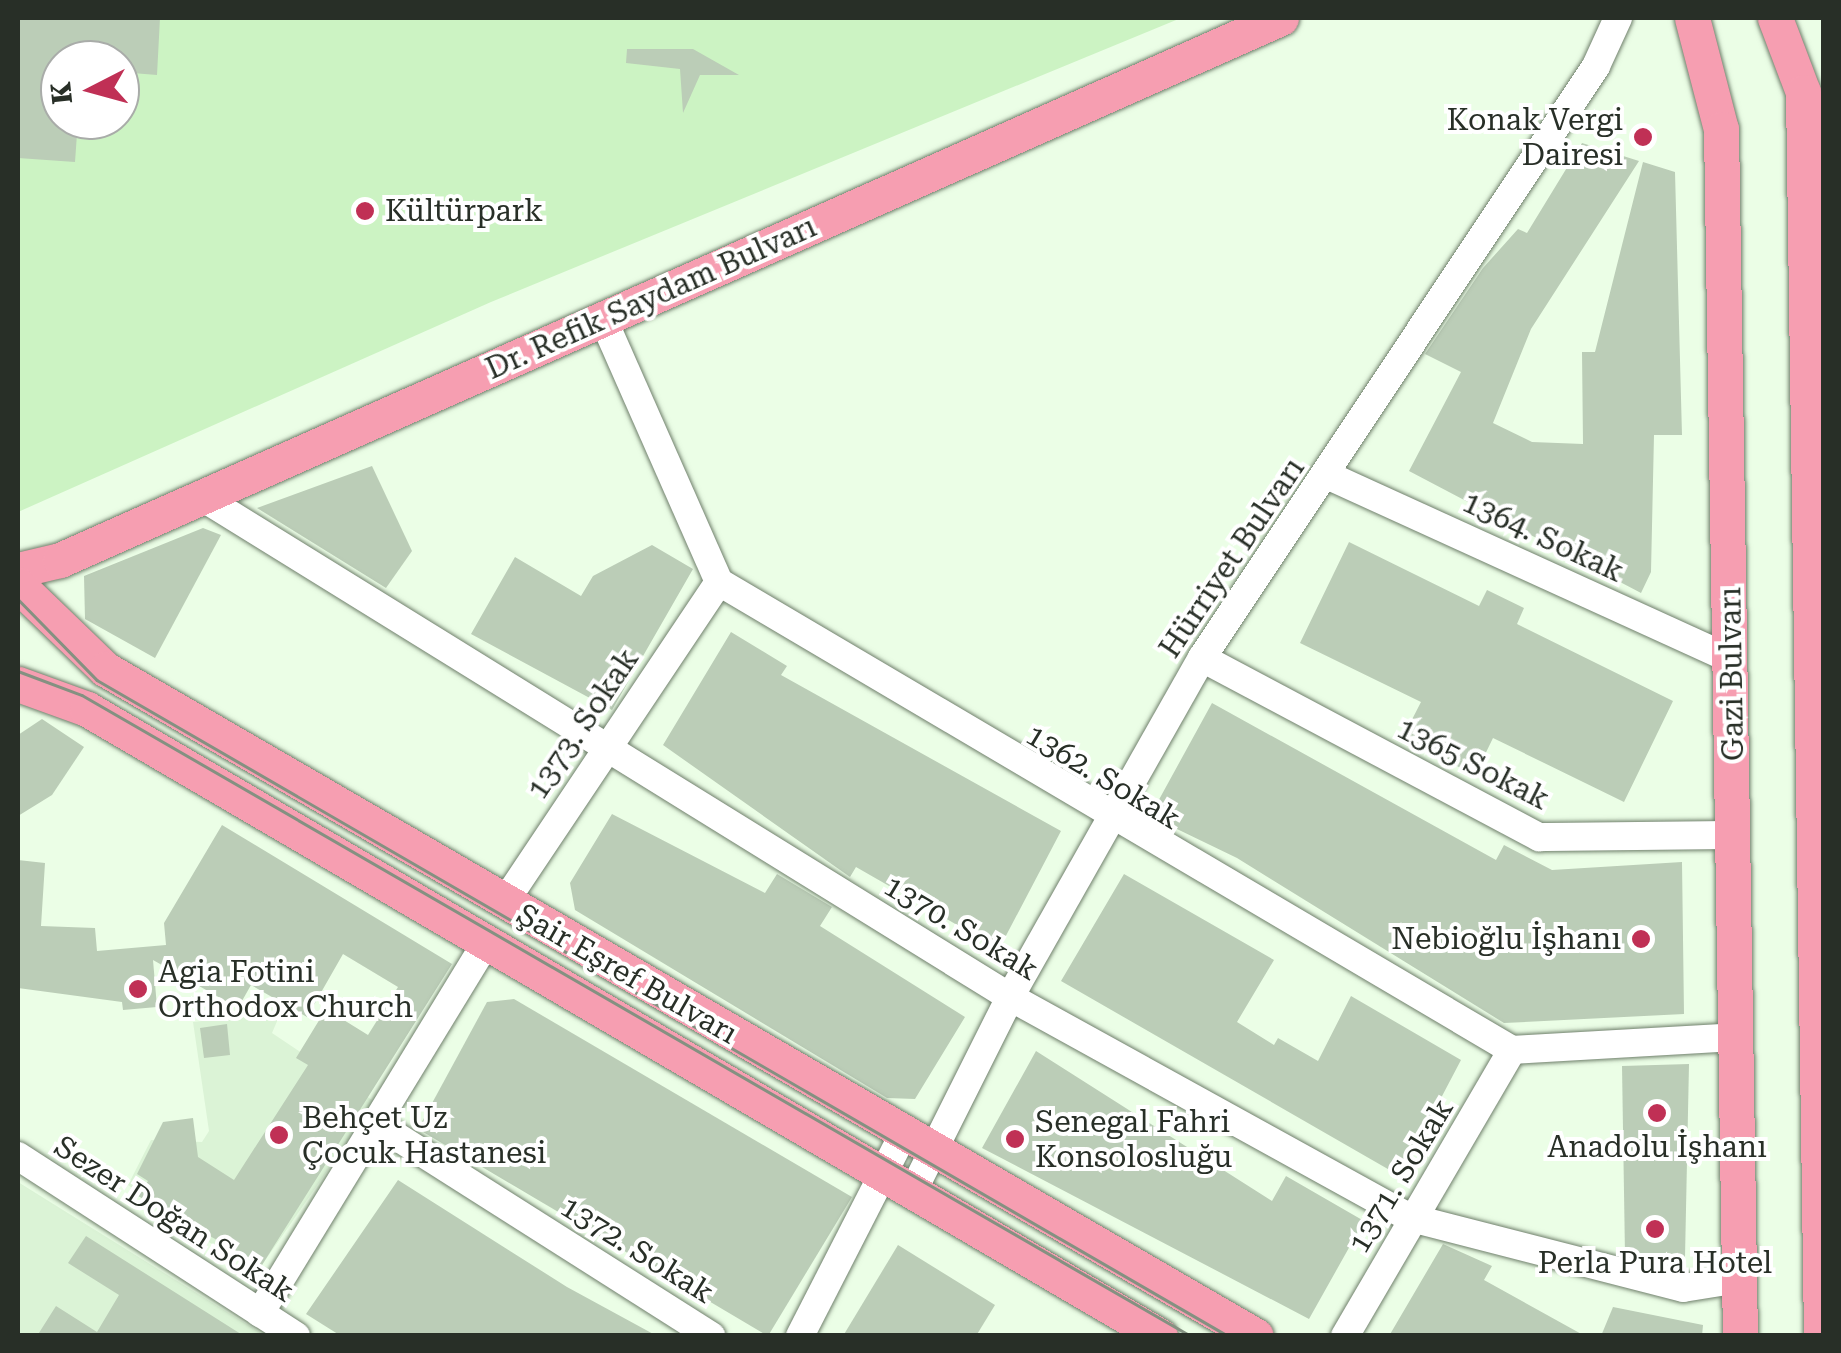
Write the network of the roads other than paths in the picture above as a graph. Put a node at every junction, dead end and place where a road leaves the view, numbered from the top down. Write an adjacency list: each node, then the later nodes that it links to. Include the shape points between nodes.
1 (1281, 18): 6 (main road, Dr. Refik Saydam Bulvarı)
2 (1618, 18): 7 (street, Hürriyet Bulvarı, via 1596,66)
3 (1692, 18): 13 (main road, Gazi Bulvarı, via 1721,128)
4 (1774, 18): 5 (main road, via 1803,92)
5 (1815, 300): 15 (main road)
6 (603, 319): 8 (main road, Dr. Refik Saydam Bulvarı); 10 (street)
7 (1327, 474): 12 (street, Hürriyet Bulvarı); 13 (street, 1364. Sokak)
8 (202, 497): 9 (main road, Dr. Refik Saydam Bulvarı); 16 (street, 1370. Sokak)
9 (18, 570)
10 (719, 582): 16 (street, 1373. Sokak); 17 (street, 1362. Sokak)
11 (18, 585): 19 (main road, Şair Eşref Bulvarı, via 105,669)
12 (1202, 658): 17 (street, Hürriyet Bulvarı); 18 (street, 1365 Sokak, via 1539,837)
13 (1731, 659): 18 (main road, Gazi Bulvarı)
14 (18, 684): 20 (main road, via 86,709)
15 (1819, 688): 22 (main road)
16 (606, 747): 19 (street, 1373. Sokak); 21 (street, 1370. Sokak)
17 (1107, 819): 21 (street, Hürriyet Bulvarı); 24 (street, 1362. Sokak)
18 (1736, 835): 23 (main road, Gazi Bulvarı)
19 (504, 903): 26 (main road, Şair Eşref Bulvarı)
20 (486, 943): 25 (street); 28 (main road)
21 (1010, 997): 26 (street, Hürriyet Bulvarı); 29 (street, 1370. Sokak)
22 (1821, 1035): 39 (main road)
23 (1738, 1037): 24 (street); 30 (main road, Gazi Bulvarı)
24 (1512, 1050): 29 (street, 1371. Sokak)
25 (377, 1124): 31 (street); 33 (street, 1372. Sokak)
26 (917, 1144): 28 (street, Hürriyet Bulvarı); 36 (main road, Şair Eşref Bulvarı)
27 (18, 1156): 31 (street, Sezer Doğan Sokak)
28 (901, 1184): 34 (street, Hürriyet Bulvarı); 35 (main road)
29 (1412, 1218): 30 (street, 1370. Sokak, via 1683,1288); 37 (street, 1371. Sokak)
30 (1739, 1279): 38 (main road, Gazi Bulvarı)
31 (260, 1314): 32 (street, Sezer Doğan Sokak)
32 (296, 1336)
33 (711, 1336)
34 (800, 1336)
35 (1160, 1336)
36 (1256, 1336)
37 (1346, 1336)
38 (1740, 1336)
39 (1821, 1336)

